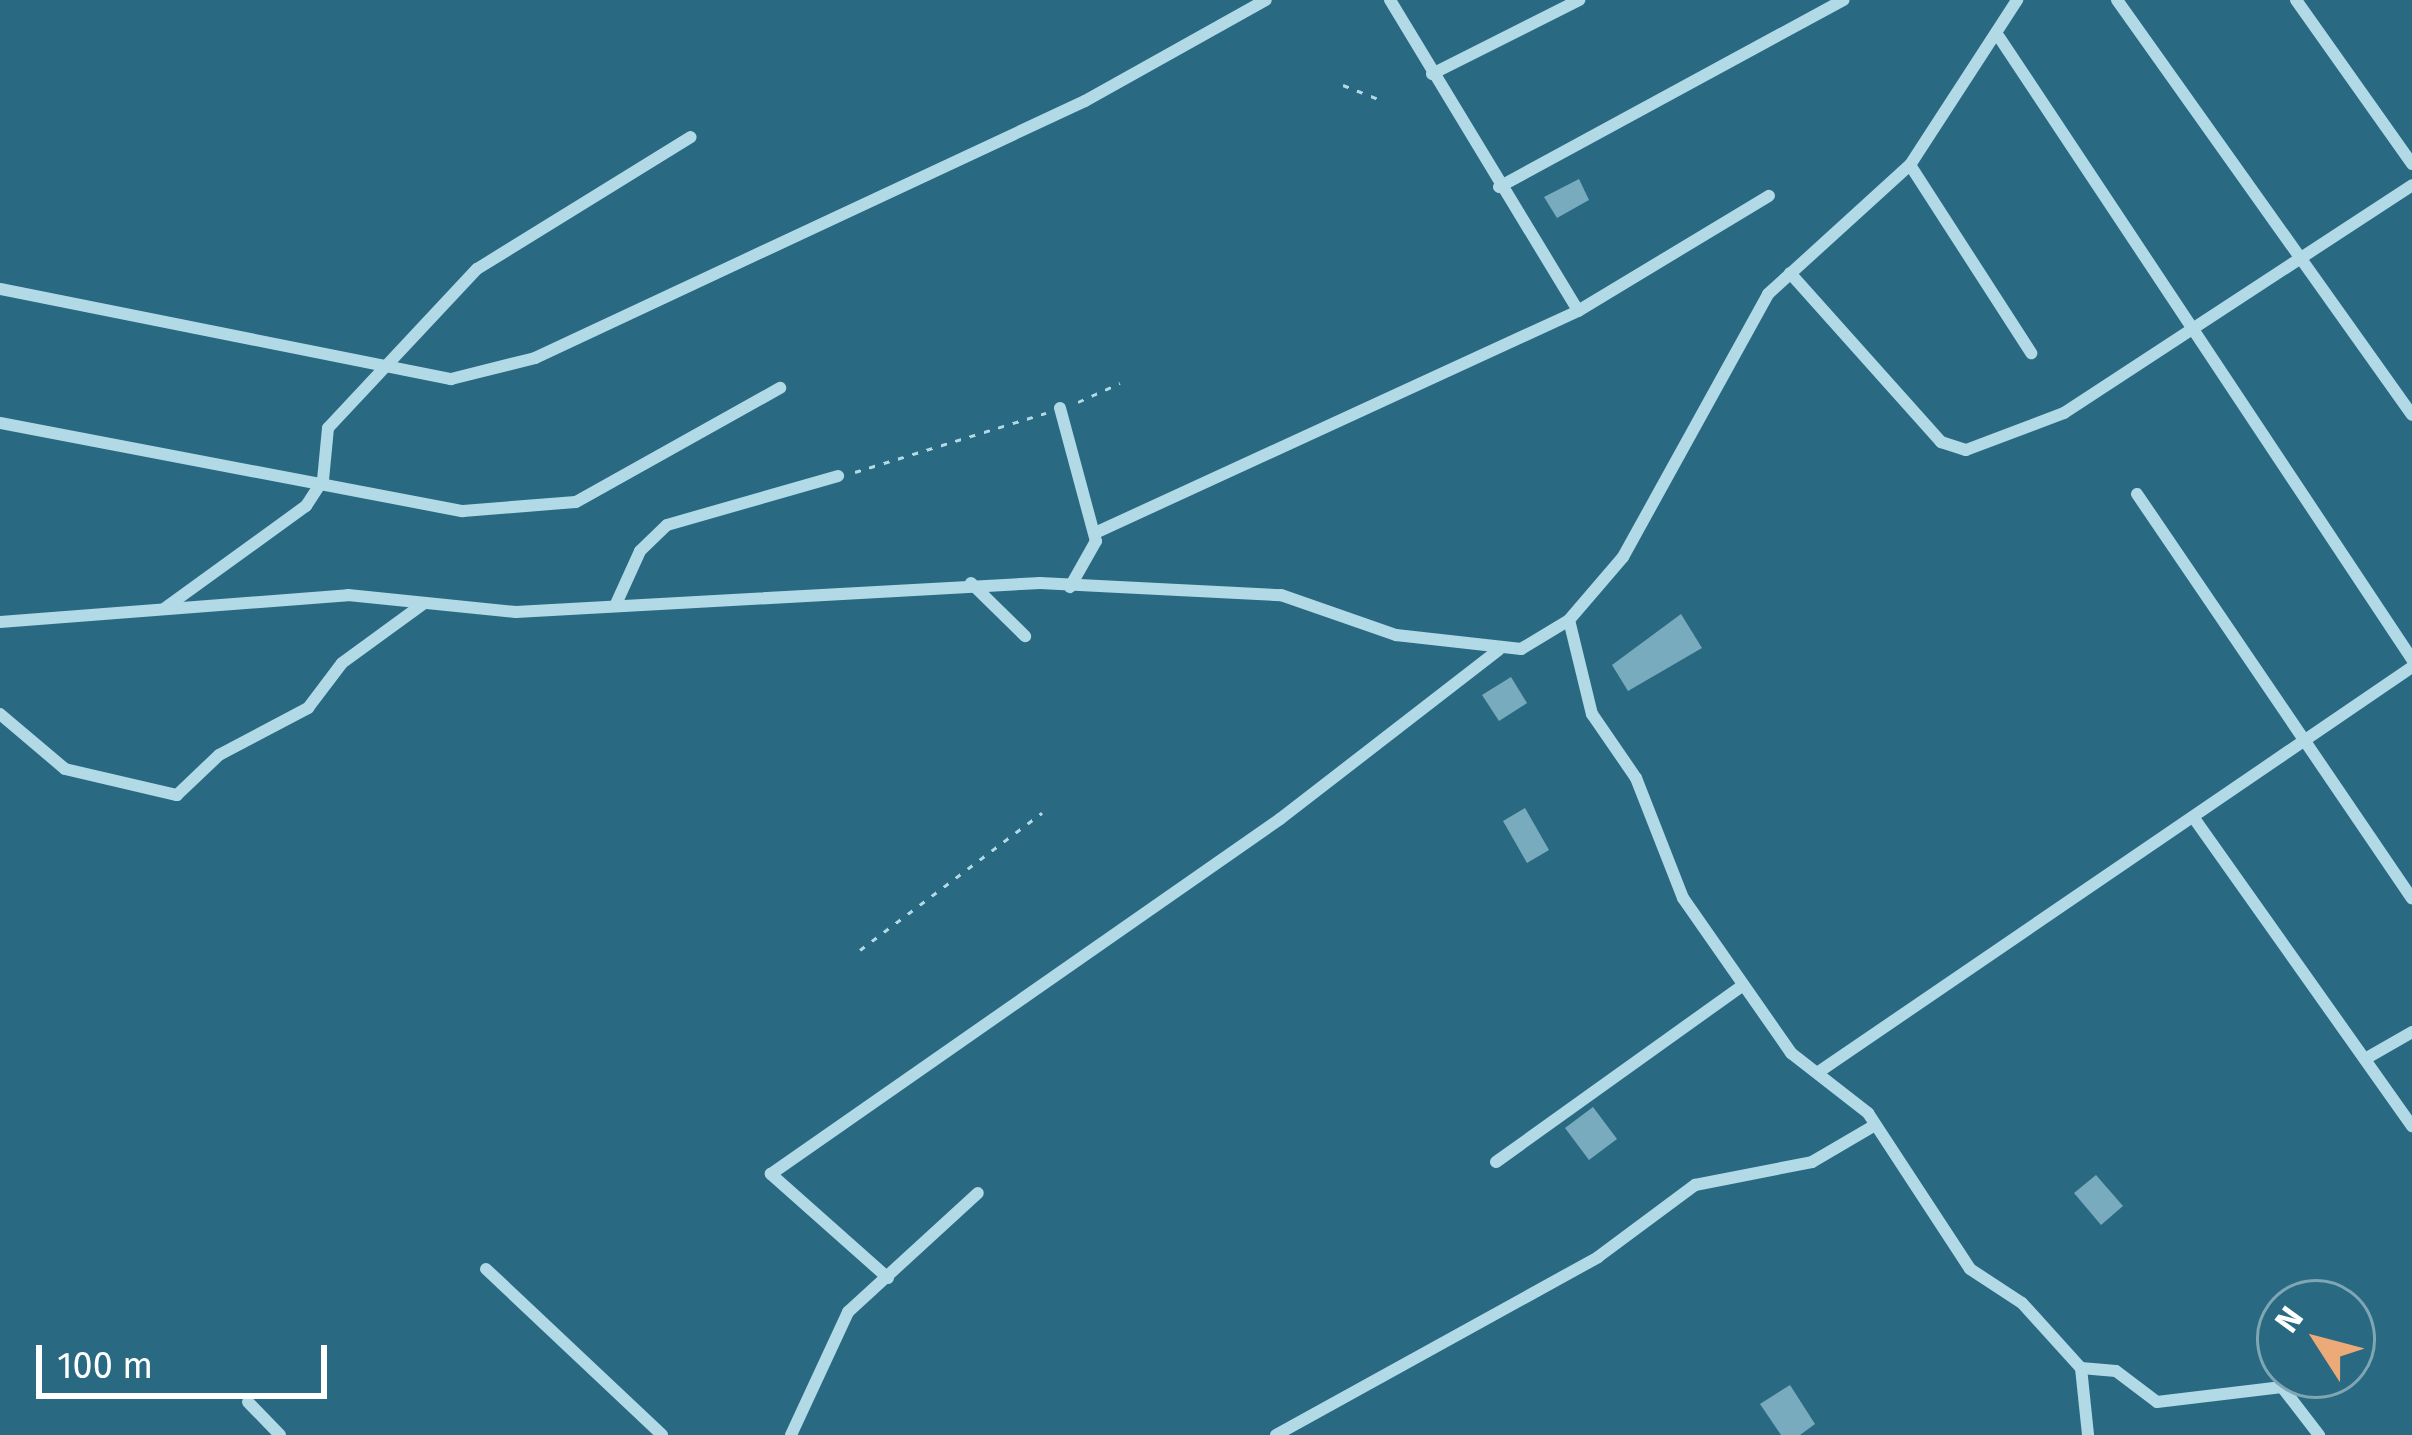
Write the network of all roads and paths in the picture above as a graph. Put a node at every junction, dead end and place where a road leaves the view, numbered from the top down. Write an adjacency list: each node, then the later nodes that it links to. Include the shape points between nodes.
1 (1266, 0): 24 (street, via 1084,101 535,358 451,379)
2 (1390, 0): 9 (street)
3 (1579, 0): 9 (street)
4 (1844, 0): 16 (street)
5 (2018, 0): 8 (street)
6 (2117, 0): 18 (street)
7 (2296, 0): 13 (street)
8 (1999, 37): 14 (street); 22 (street)
9 (1432, 74): 16 (street)
10 (1342, 85): 11 (path)
11 (1382, 100)
12 (691, 137): 24 (street, via 503,247)
13 (2412, 164)
14 (1910, 165): 19 (street); 23 (street)
15 (2412, 185): 18 (street)
16 (1499, 187): 21 (street)
17 (1769, 196): 21 (street)
18 (2300, 260): 22 (street); 28 (street)
19 (1790, 273): 22 (street, via 1952,452 2064,412); 39 (street, via 1763,304 1656,508)
20 (0, 289): 24 (street)
21 (1578, 311): 33 (street)
22 (2193, 331): 43 (street)
23 (2031, 353)
24 (392, 365): 31 (street, via 328,428)
25 (1120, 382): 27 (path)
26 (780, 388): 31 (street, via 577,502 464,511)
27 (1060, 408): 30 (path); 33 (street)
28 (2412, 415)
29 (0, 423): 31 (street)
30 (838, 476): 37 (street, via 667,525 640,551)
31 (323, 480): 38 (street, via 236,564)
32 (2137, 494): 45 (street)
33 (1095, 533): 35 (street, via 1090,566)
34 (970, 583): 35 (street); 37 (street); 41 (street)
35 (1070, 587): 42 (street, via 1281,595 1396,635)
36 (424, 603): 37 (street); 38 (street, via 348,595); 44 (street, via 342,663 308,708 219,755 177,795 64,769)
37 (616, 604)
38 (159, 612): 40 (street)
39 (1570, 620): 42 (street, via 1537,644); 50 (street, via 1598,728 1636,778 1683,898)
40 (0, 622)
41 (1025, 636)
42 (1499, 650): 59 (street, via 1280,819 771,1174)
43 (2412, 663): 45 (street)
44 (0, 714)
45 (2303, 746): 47 (street); 48 (street)
46 (1042, 813): 49 (path)
47 (2196, 821): 52 (street); 53 (street)
48 (2412, 898)
49 (860, 950)
50 (1743, 985): 53 (street, via 1791,1053); 56 (street)
51 (2412, 1032): 52 (street)
52 (2365, 1059): 55 (street)
53 (1820, 1071): 54 (street)
54 (1875, 1125): 60 (street, via 1970,1269 2021,1303); 65 (street, via 1812,1162 1695,1185 1598,1257)
55 (2412, 1126)
56 (1496, 1162)
57 (978, 1193): 59 (street)
58 (487, 1269): 63 (street)
59 (888, 1278): 64 (street, via 848,1312)
60 (2081, 1367): 66 (street); 67 (street, via 2116,1371 2157,1402 2282,1387 2306,1403)
61 (248, 1402): 62 (street)
62 (280, 1435)
63 (662, 1435)
64 (791, 1435)
65 (1276, 1435)
66 (2088, 1435)
67 (2319, 1435)

